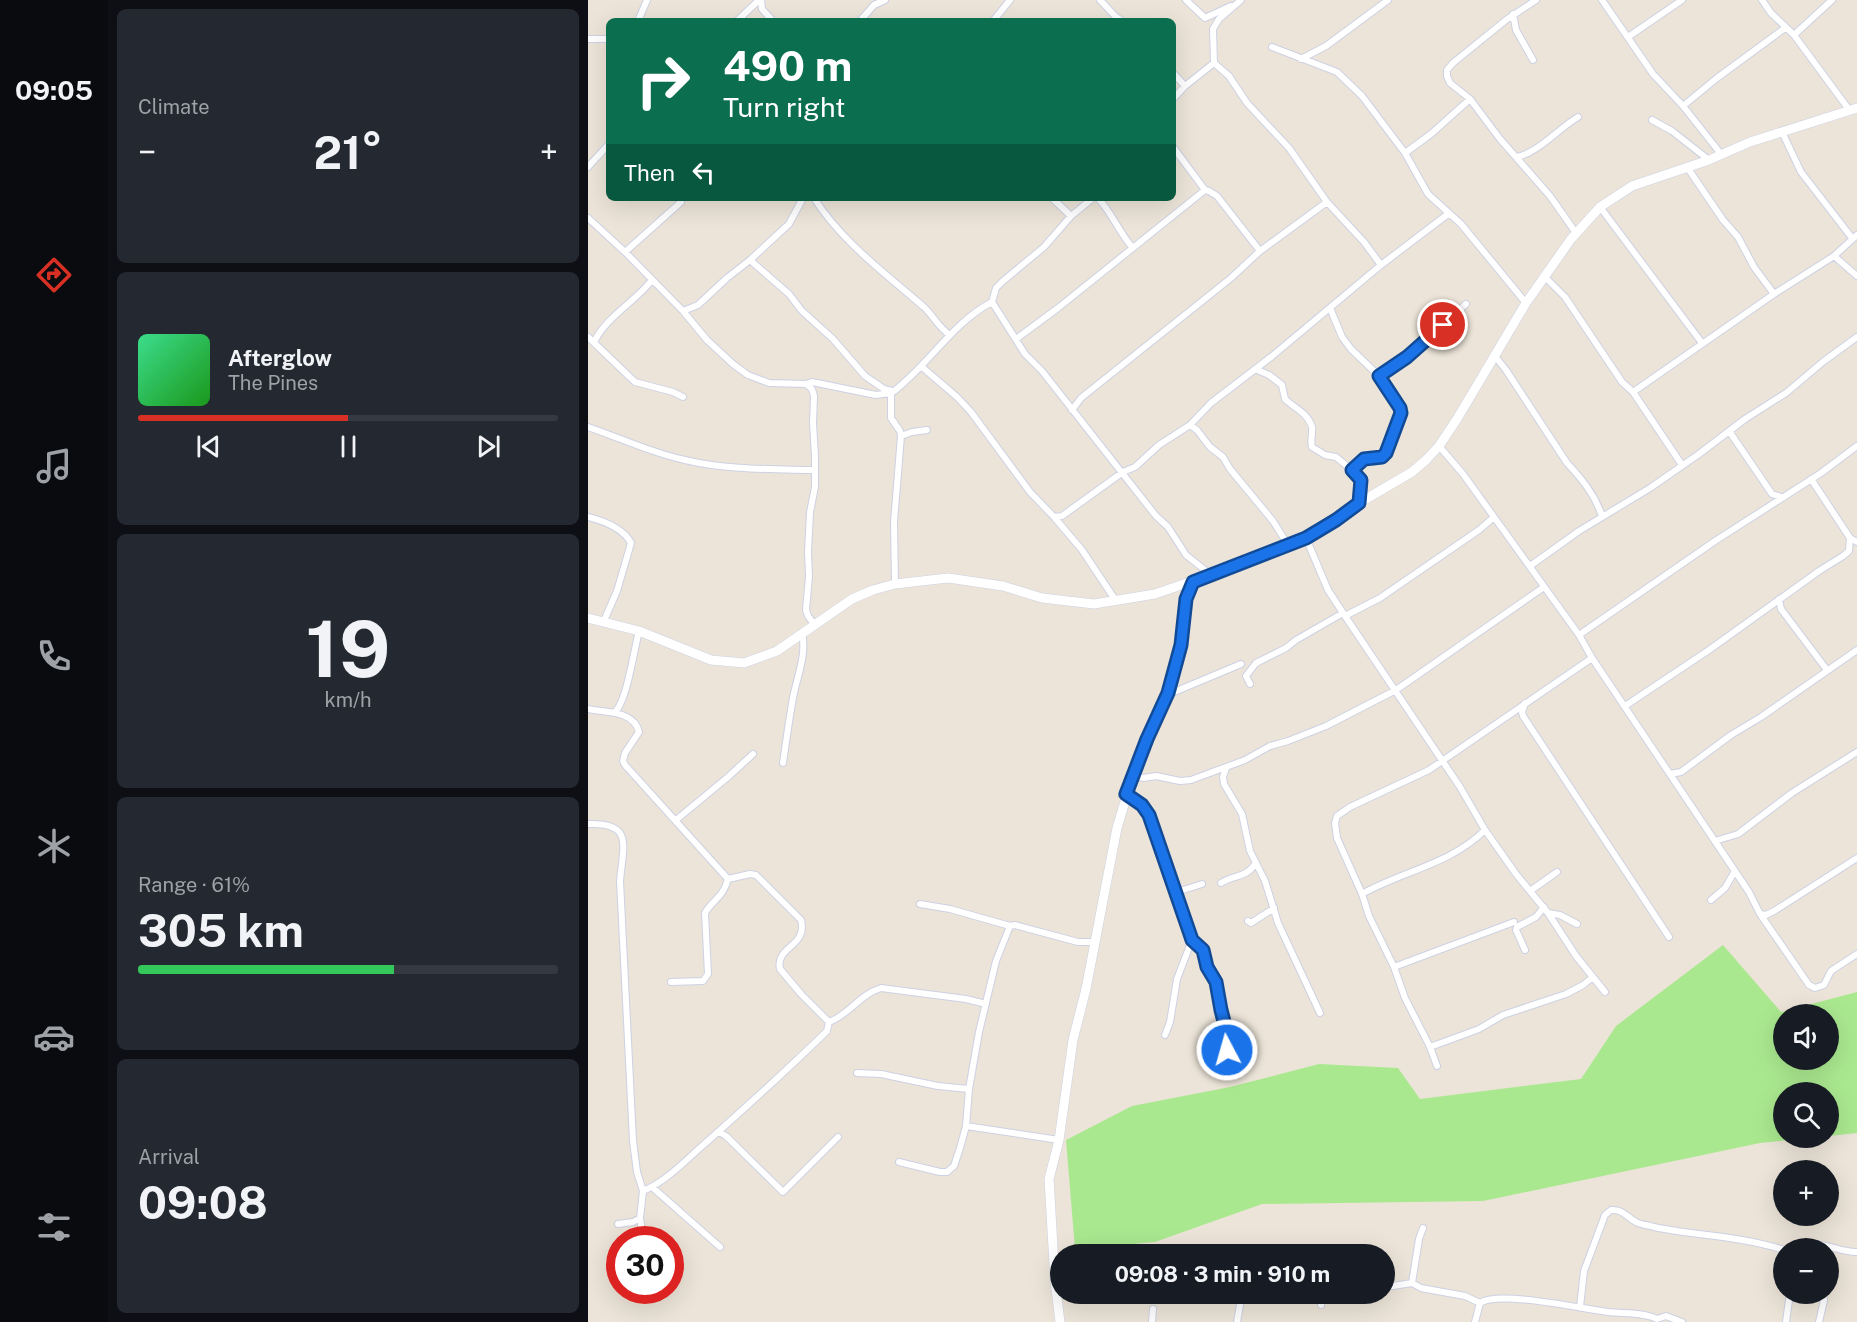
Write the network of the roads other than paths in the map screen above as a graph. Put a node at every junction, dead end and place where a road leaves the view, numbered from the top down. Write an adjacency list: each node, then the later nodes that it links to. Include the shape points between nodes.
1 (647, 0): 15 (street)
2 (760, 0): 16 (street); 17 (street)
3 (885, 0): 18 (street)
4 (1010, 0): 19 (street)
5 (1100, 0): 20 (street)
6 (1186, 0): 13 (street, via 1204,18)
7 (1388, 0): 29 (street, via 1326,46)
8 (1536, 0): 14 (street)
9 (1602, 0): 25 (street)
10 (1682, 0): 25 (street)
11 (1762, 0): 23 (street)
12 (1832, 0): 24 (street)
13 (1240, 1): 31 (street, via 1213,29)
14 (1513, 14): 21 (street); 22 (street)
15 (639, 18)
16 (740, 18)
17 (770, 18)
18 (863, 18)
19 (995, 18)
20 (1119, 18)
21 (1506, 20): 22 (street); 35 (street, via 1447,70 1454,88)
22 (1513, 24): 30 (street)
23 (1785, 28): 24 (street); 36 (street)
24 (1794, 35): 37 (street)
25 (1628, 37): 36 (street, via 1653,74)
26 (588, 39): 27 (street)
27 (606, 39)
28 (1272, 47): 29 (street)
29 (1301, 59): 43 (street, via 1344,78)
30 (1533, 60)
31 (1214, 63): 33 (street); 58 (street, via 1289,148)
32 (1176, 76): 33 (street)
33 (1185, 86): 34 (street)
34 (1176, 96)
35 (1470, 99): 43 (street); 46 (street)
36 (1683, 106): 44 (street)
37 (1853, 110): 40 (street)
38 (1578, 117): 45 (street)
39 (1652, 120): 47 (street)
40 (1782, 132): 44 (street); 64 (street, via 1801,172)
41 (606, 147): 48 (street)
42 (1176, 151): 51 (street)
43 (1405, 153): 60 (street, via 1428,194)
44 (1721, 154): 47 (street)
45 (1525, 155): 46 (street); 49 (street)
46 (1516, 157): 49 (street)
47 (1709, 160): 50 (street)
48 (588, 166)
49 (1524, 166): 63 (street)
50 (1687, 167): 59 (street, via 1632,186); 74 (street)
51 (1204, 190): 65 (street); 66 (street, via 1217,196)
52 (801, 201): 69 (street, via 789,224)
53 (816, 201): 80 (street, via 828,220)
54 (1055, 201): 61 (street)
55 (1089, 201): 61 (street)
56 (1101, 201): 65 (street)
57 (681, 202): 67 (street)
58 (1327, 202): 66 (street); 70 (street)
59 (1600, 207): 63 (street); 85 (street)
60 (1448, 214): 70 (street); 76 (street, via 1461,224)
61 (1071, 216): 75 (street, via 1044,247 996,288)
62 (588, 218): 67 (street)
63 (1576, 233): 72 (street)
64 (1855, 237): 68 (street)
65 (1132, 247): 83 (street)
66 (1260, 251): 94 (street, via 1086,393)
67 (625, 252): 73 (street)
68 (1834, 256): 71 (street); 74 (street)
69 (750, 260): 79 (street, via 698,305); 91 (street, via 789,294 865,376)
70 (1381, 265): 78 (street)
71 (1857, 276)
72 (1545, 277): 76 (street); 92 (street, via 1565,297)
73 (652, 280): 79 (street); 84 (street)
74 (1774, 294): 85 (street)
75 (992, 302): 80 (street); 83 (street)
76 (1526, 303): 86 (street)
77 (1466, 304): 89 (street, via 1407,357)
78 (1330, 308): 88 (street); 89 (street, via 1342,337)
79 (683, 311): 90 (street, via 707,340 748,375 769,383)
80 (950, 335): 87 (street)
81 (588, 337): 84 (street)
82 (1857, 337): 100 (street, via 1786,393)
83 (1016, 339): 94 (street)
84 (594, 342): 93 (street, via 634,382)
85 (1701, 343): 92 (street)
86 (1494, 355): 102 (street); 115 (street, via 1596,500)
87 (922, 367): 91 (street); 116 (street, via 971,412 1030,492)
88 (1255, 369): 95 (street); 106 (street, via 1282,385 1285,399 1306,417 1311,426 1312,447 1336,457)
89 (1379, 376): 106 (street, via 1400,408 1399,420 1386,453 1364,459)
90 (806, 384): 91 (street, via 876,395); 105 (street, via 814,396)
91 (893, 392): 101 (street, via 891,418)
92 (1632, 392): 104 (street)
93 (683, 397)
94 (1072, 410): 107 (street)
95 (1197, 418): 96 (street); 99 (street)
96 (1190, 425): 99 (street); 107 (street)
97 (588, 428): 105 (street, via 662,455 700,464)
98 (927, 430): 101 (street)
99 (1197, 430): 121 (street, via 1223,457)
100 (1729, 431): 104 (street); 109 (street)
101 (901, 436): 125 (street, via 894,522)
102 (1439, 446): 111 (street, via 1412,472); 117 (street)
103 (1857, 446): 108 (street)
104 (1682, 465): 115 (street, via 1619,509)
105 (814, 470): 134 (street, via 806,610)
106 (1352, 470): 111 (street, via 1361,480)
107 (1123, 472): 114 (street); 123 (street, via 1186,555)
108 (1811, 479): 110 (street); 120 (street)
109 (1772, 494): 110 (street); 112 (street)
110 (1781, 497): 112 (street)
111 (1359, 503): 119 (street)
112 (1772, 503): 137 (street)
113 (588, 516): 133 (street, via 622,530 632,543)
114 (1062, 516): 116 (street); 118 (street)
115 (1602, 516): 122 (street)
116 (1054, 517): 118 (street)
117 (1494, 517): 122 (street); 131 (street, via 1390,591)
118 (1061, 526): 130 (street)
119 (1306, 538): 121 (street); 131 (street)
120 (1854, 540): 129 (street, via 1843,556)
121 (1288, 544): 123 (street)
122 (1530, 566): 127 (street)
123 (1211, 575): 124 (street)
124 (1193, 582): 126 (street); 128 (street)
125 (895, 584): 130 (street, via 948,578 1073,603); 134 (street, via 852,599)
126 (1178, 586): 128 (street); 130 (street)
127 (1544, 587): 137 (street); 143 (street)
128 (1186, 599): 144 (street, via 1181,645)
129 (1779, 599): 141 (street, via 1781,609); 146 (street)
130 (1116, 602)
131 (1344, 615): 142 (street, via 1256,663 1246,676); 143 (street)
132 (588, 618): 133 (street)
133 (603, 622): 135 (street)
134 (814, 624): 136 (street)
135 (639, 631): 136 (street, via 711,660 730,663 744,663 777,651); 148 (street)
136 (802, 633): 152 (street, via 803,653)
137 (1579, 635): 139 (street)
138 (1857, 650): 141 (street)
139 (1592, 658): 145 (street); 146 (street)
140 (1241, 664): 144 (street)
141 (1827, 670): 155 (street, via 1681,772)
142 (1250, 684)
143 (1396, 690): 151 (street); 153 (street, via 1326,726 1270,746)
144 (1167, 695): 156 (street)
145 (1525, 702): 151 (street); 183 (street, via 1523,716)
146 (1625, 706): 155 (street)
147 (588, 709): 148 (street)
148 (616, 711): 159 (street, via 636,723 639,732 623,761)
149 (1857, 753): 162 (street, via 1792,793 1738,834)
150 (753, 754): 159 (street)
151 (1441, 760): 161 (street); 172 (street, via 1416,777 1337,816 1337,838)
152 (783, 763)
153 (1226, 768): 154 (street); 157 (street)
154 (1217, 771): 156 (street, via 1180,782); 157 (street)
155 (1670, 774): 162 (street)
156 (1133, 775): 158 (street)
157 (1223, 777): 164 (street, via 1242,814)
158 (1126, 794): 170 (street, via 1149,815); 185 (street)
159 (676, 820): 167 (street)
160 (588, 824): 207 (street, via 615,826 623,844 620,881 633,1141)
161 (1485, 830): 171 (street); 172 (street, via 1444,859)
162 (1715, 841): 165 (street)
163 (1857, 858): 178 (street, via 1774,911)
164 (1256, 863): 168 (street, via 1246,874); 176 (street)
165 (1735, 870): 173 (street, via 1725,888); 178 (street)
166 (1557, 872): 171 (street)
167 (728, 879): 190 (street, via 720,898 705,913 708,974 703,981); 194 (street, via 756,875 801,920 800,939 783,953 780,969)
168 (1221, 883)
169 (1202, 884): 170 (street)
170 (1175, 889): 184 (street)
171 (1530, 891): 175 (street)
172 (1362, 894): 188 (street, via 1368,916)
173 (1711, 900)
174 (920, 904): 182 (street)
175 (1544, 907): 177 (street); 186 (street, via 1536,917 1517,927)
176 (1274, 908): 179 (street, via 1251,923); 193 (street)
177 (1548, 913): 181 (street); 189 (street)
178 (1760, 914): 187 (street, via 1812,987 1824,985 1831,971)
179 (1248, 921)
180 (1514, 922): 188 (street)
181 (1577, 924)
182 (1010, 926): 185 (street, via 1078,942); 192 (street, via 998,954)
183 (1669, 938)
184 (1192, 940): 195 (street, via 1177,979); 198 (street, via 1203,950 1218,989 1228,1037)
185 (1095, 942): 204 (street, via 1073,1040)
186 (1525, 950)
187 (1857, 954)
188 (1394, 967): 196 (street)
189 (1593, 977): 191 (street); 196 (street, via 1566,994 1503,1015 1479,1029)
190 (671, 982)
191 (1605, 992)
192 (986, 1004): 194 (street, via 881,988 868,992); 200 (street)
193 (1320, 1012)
194 (829, 1022): 202 (street, via 827,1031)
195 (1165, 1035)
196 (1430, 1047): 197 (street)
197 (1437, 1066)
198 (1223, 1067)
199 (857, 1073): 200 (street)
200 (969, 1089): 201 (street)
201 (966, 1126): 204 (street); 205 (street, via 952,1170 940,1172)
202 (719, 1132): 203 (street, via 783,1192); 206 (street)
203 (838, 1137)
204 (1059, 1140): 225 (street, via 1049,1179)
205 (899, 1162)
206 (652, 1187): 207 (street); 212 (street)
207 (643, 1191): 208 (street)
208 (640, 1218): 209 (street); 210 (street)
209 (618, 1224)
210 (641, 1226)
211 (1423, 1228): 216 (street)
212 (720, 1247)
213 (1773, 1247): 222 (street, via 1644,1225 1623,1212 1611,1210 1605,1215 1584,1271)
214 (1839, 1250): 215 (street)
215 (1857, 1252)
216 (1412, 1283): 217 (street); 218 (street)
217 (1395, 1286)
218 (1480, 1303): 222 (street, via 1497,1299); 228 (street)
219 (1240, 1304): 227 (street)
220 (1788, 1304): 230 (street)
221 (1823, 1304): 231 (street)
222 (1580, 1307): 224 (street, via 1647,1316)
223 (1153, 1309): 226 (street)
224 (1657, 1321): 229 (street, via 1666,1316)
225 (1060, 1322)
226 (1152, 1322)
227 (1237, 1322)
228 (1475, 1322)
229 (1682, 1322)
230 (1786, 1322)
231 (1819, 1322)

